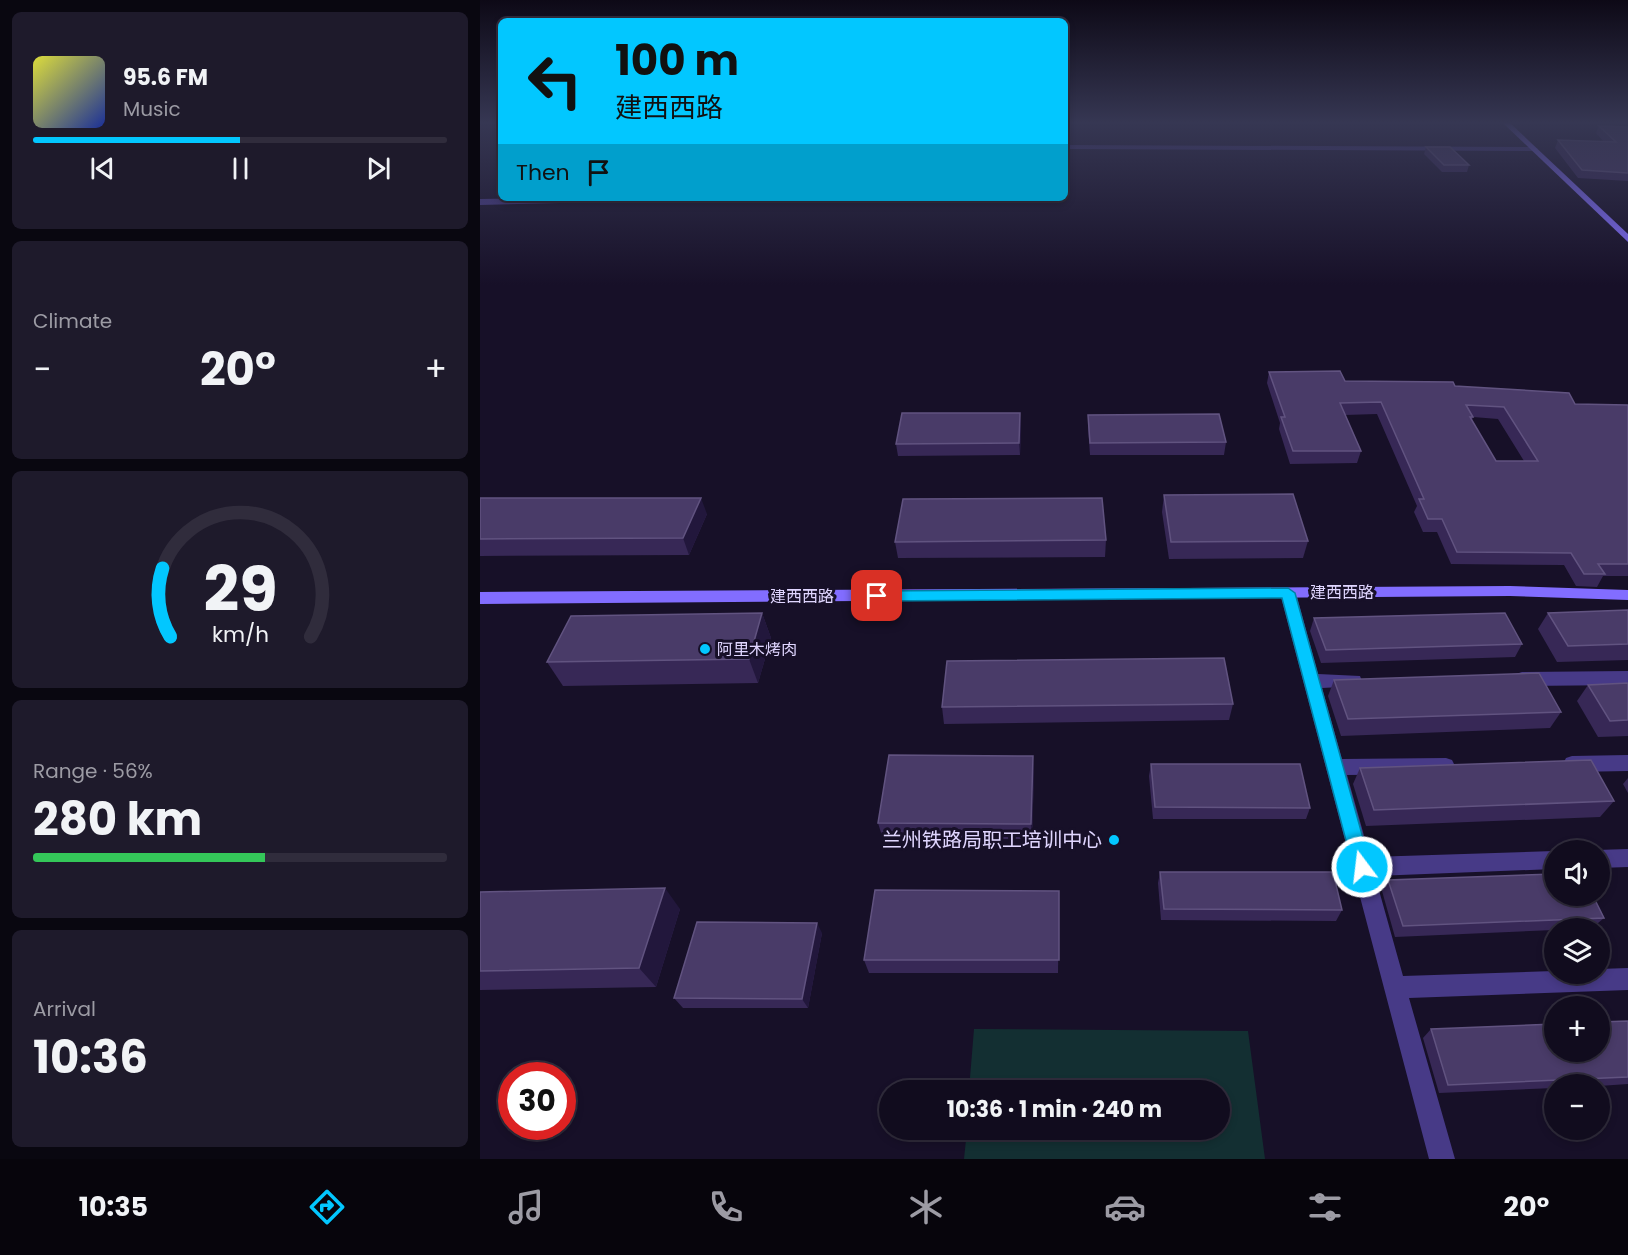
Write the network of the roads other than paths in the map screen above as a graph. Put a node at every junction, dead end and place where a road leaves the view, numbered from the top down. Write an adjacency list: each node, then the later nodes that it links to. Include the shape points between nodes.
1 (1563, 177): 4 (street)
2 (531, 201): 3 (street)
3 (480, 202)
4 (1628, 239)
5 (1288, 593): 6 (street, 建西西路, via 1510,591); 7 (street, 建西西路); 10 (street)
6 (1628, 595)
7 (480, 598)
8 (1628, 678): 9 (street)
9 (1511, 679)
10 (1312, 681): 11 (street); 15 (street)
11 (1371, 681)
12 (1628, 763): 13 (street)
13 (1558, 764)
14 (1464, 765): 15 (street)
15 (1335, 767): 19 (street)
16 (1628, 858): 17 (street)
17 (1610, 859)
18 (1544, 860): 19 (street)
19 (1362, 867): 21 (street)
20 (1628, 979): 21 (street)
21 (1395, 987): 22 (street)
22 (1442, 1159)

